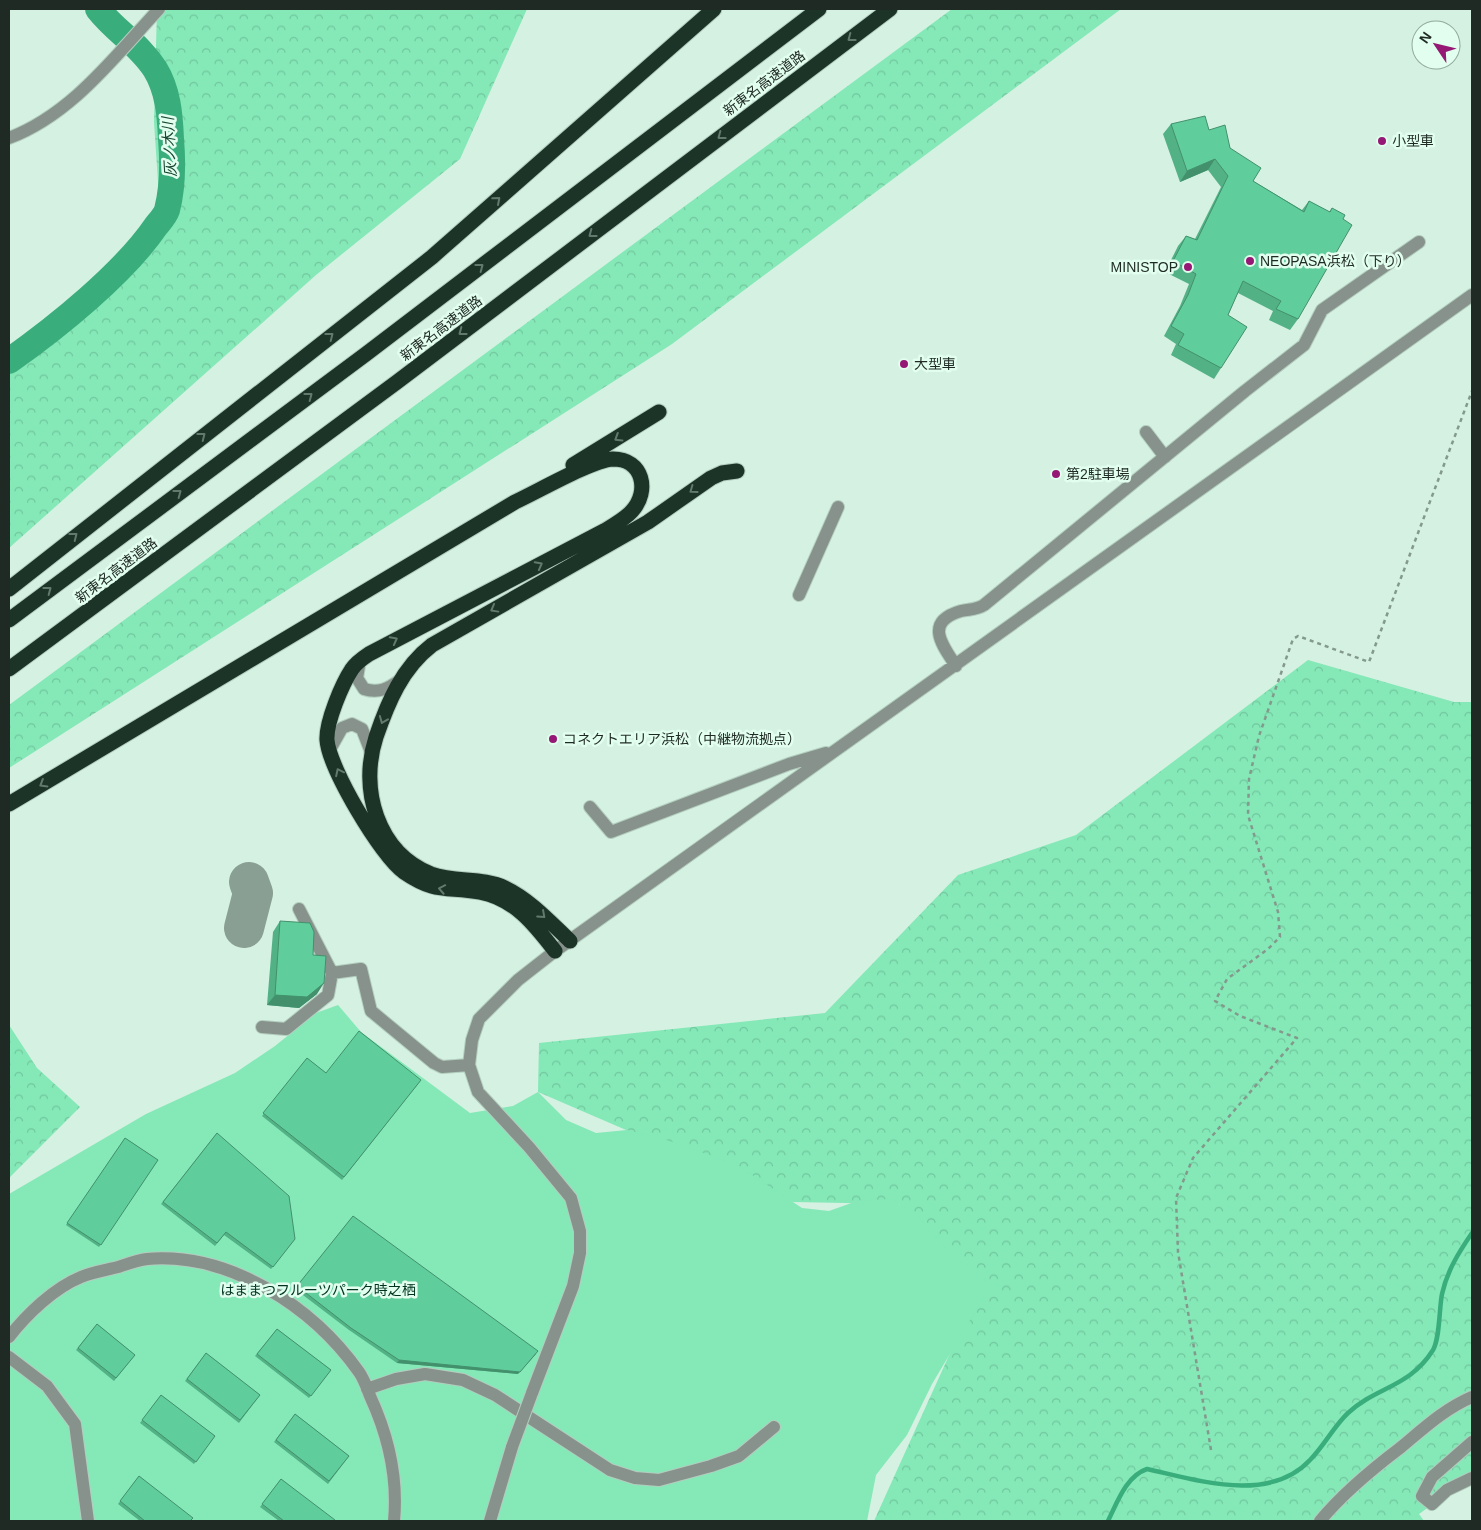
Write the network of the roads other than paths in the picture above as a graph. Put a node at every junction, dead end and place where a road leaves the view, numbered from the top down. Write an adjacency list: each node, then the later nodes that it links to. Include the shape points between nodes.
1 (159, 9): 5 (street, via 61,110)
2 (714, 9): 14 (highway, one-way to 2, via 432,257)
3 (820, 9): 16 (highway, 新東名高速道路, one-way to 3)
4 (890, 9): 19 (highway, 新東名高速道路, one-way to 19)
5 (9, 138)
6 (1419, 242): 10 (street, via 1322,310 1304,345)
7 (1472, 295): 18 (street)
8 (659, 412): 12 (highway, one-way to 12)
9 (1146, 432): 10 (street)
10 (1165, 458): 18 (street, via 984,605 961,612 942,623 938,631 939,640)
11 (737, 472): 20 (highway, one-way to 20, via 711,478 648,522 443,637 422,653)
12 (515, 502): 17 (highway, one-way to 12, via 616,524 633,510 643,484 641,476 630,463 612,459); 24 (highway, one-way to 24)
13 (838, 507): 15 (street)
14 (9, 589)
15 (799, 595)
16 (9, 620)
17 (360, 660): 20 (street, via 357,678 364,689 377,692); 22 (highway, via 347,679 330,721 327,736)
18 (956, 666): 21 (street)
19 (9, 670)
20 (400, 680): 23 (highway, one-way to 23)
21 (836, 750): 25 (street, via 771,771 611,832); 27 (street)
22 (330, 751): 23 (street, via 338,733 352,724 362,729); 28 (highway, one-way to 22, via 536,925 503,900 480,892 428,886 392,863 369,830)
23 (372, 752): 27 (highway, one-way to 27, via 369,778 373,806 383,832 398,852 432,874 483,881 508,889)
24 (9, 804)
25 (590, 807)
26 (299, 909): 29 (street)
27 (570, 940): 28 (street)
28 (555, 951): 31 (street, via 518,980 479,1019)
29 (332, 973): 30 (street, via 328,995 286,1029); 31 (street, via 361,969 372,1011 434,1063 442,1067)
30 (262, 1027)
31 (468, 1065): 41 (street, bridge, via 478,1092 571,1198 580,1231 580,1253 573,1286 512,1447)
32 (9, 1337): 34 (street, via 31,1312 81,1277 146,1259 177,1260 241,1275 287,1301 336,1343 360,1373)
33 (9, 1357): 39 (street, via 47,1386 75,1424)
34 (367, 1389): 36 (street, via 396,1378 426,1374 464,1380 495,1395 610,1470 658,1480 739,1456); 40 (street, via 389,1448 396,1502)
35 (1472, 1397): 42 (street, via 1439,1415 1367,1474)
36 (774, 1427)
37 (1472, 1442): 38 (street, via 1432,1477 1422,1496 1432,1504 1447,1490)
38 (1472, 1478)
39 (88, 1521)
40 (394, 1521)
41 (490, 1521)
42 (1320, 1521)

